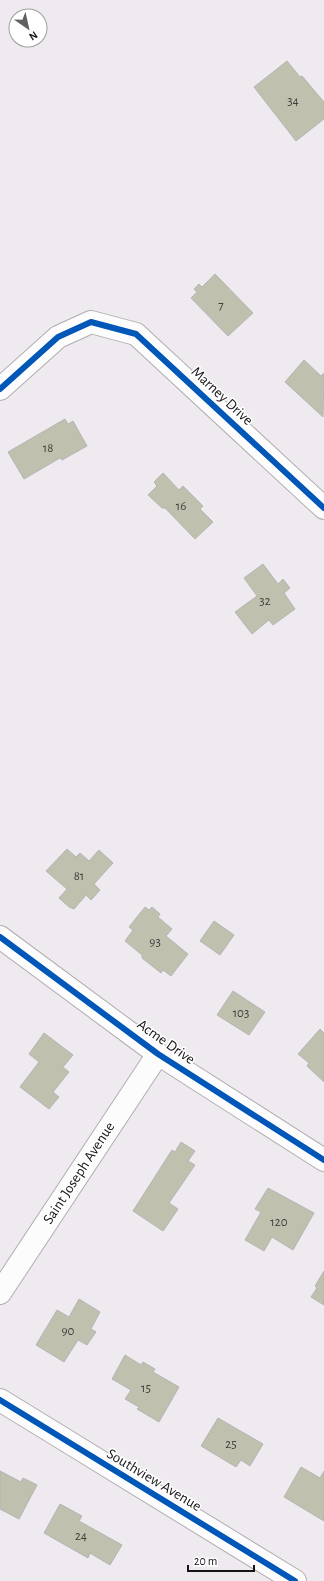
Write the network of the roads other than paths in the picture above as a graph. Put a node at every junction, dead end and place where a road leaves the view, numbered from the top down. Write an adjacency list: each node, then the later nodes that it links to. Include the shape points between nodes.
1 (0, 389): 2 (street, Marney Drive, via 58,337 91,322 136,334)
2 (324, 508)
3 (0, 937): 4 (street, Acme Drive)
4 (158, 1054): 5 (street, Acme Drive); 6 (street, Saint Joseph Avenue)
5 (324, 1160)
6 (0, 1292)
7 (0, 1400): 8 (street, Southview Avenue)
8 (295, 1581)

